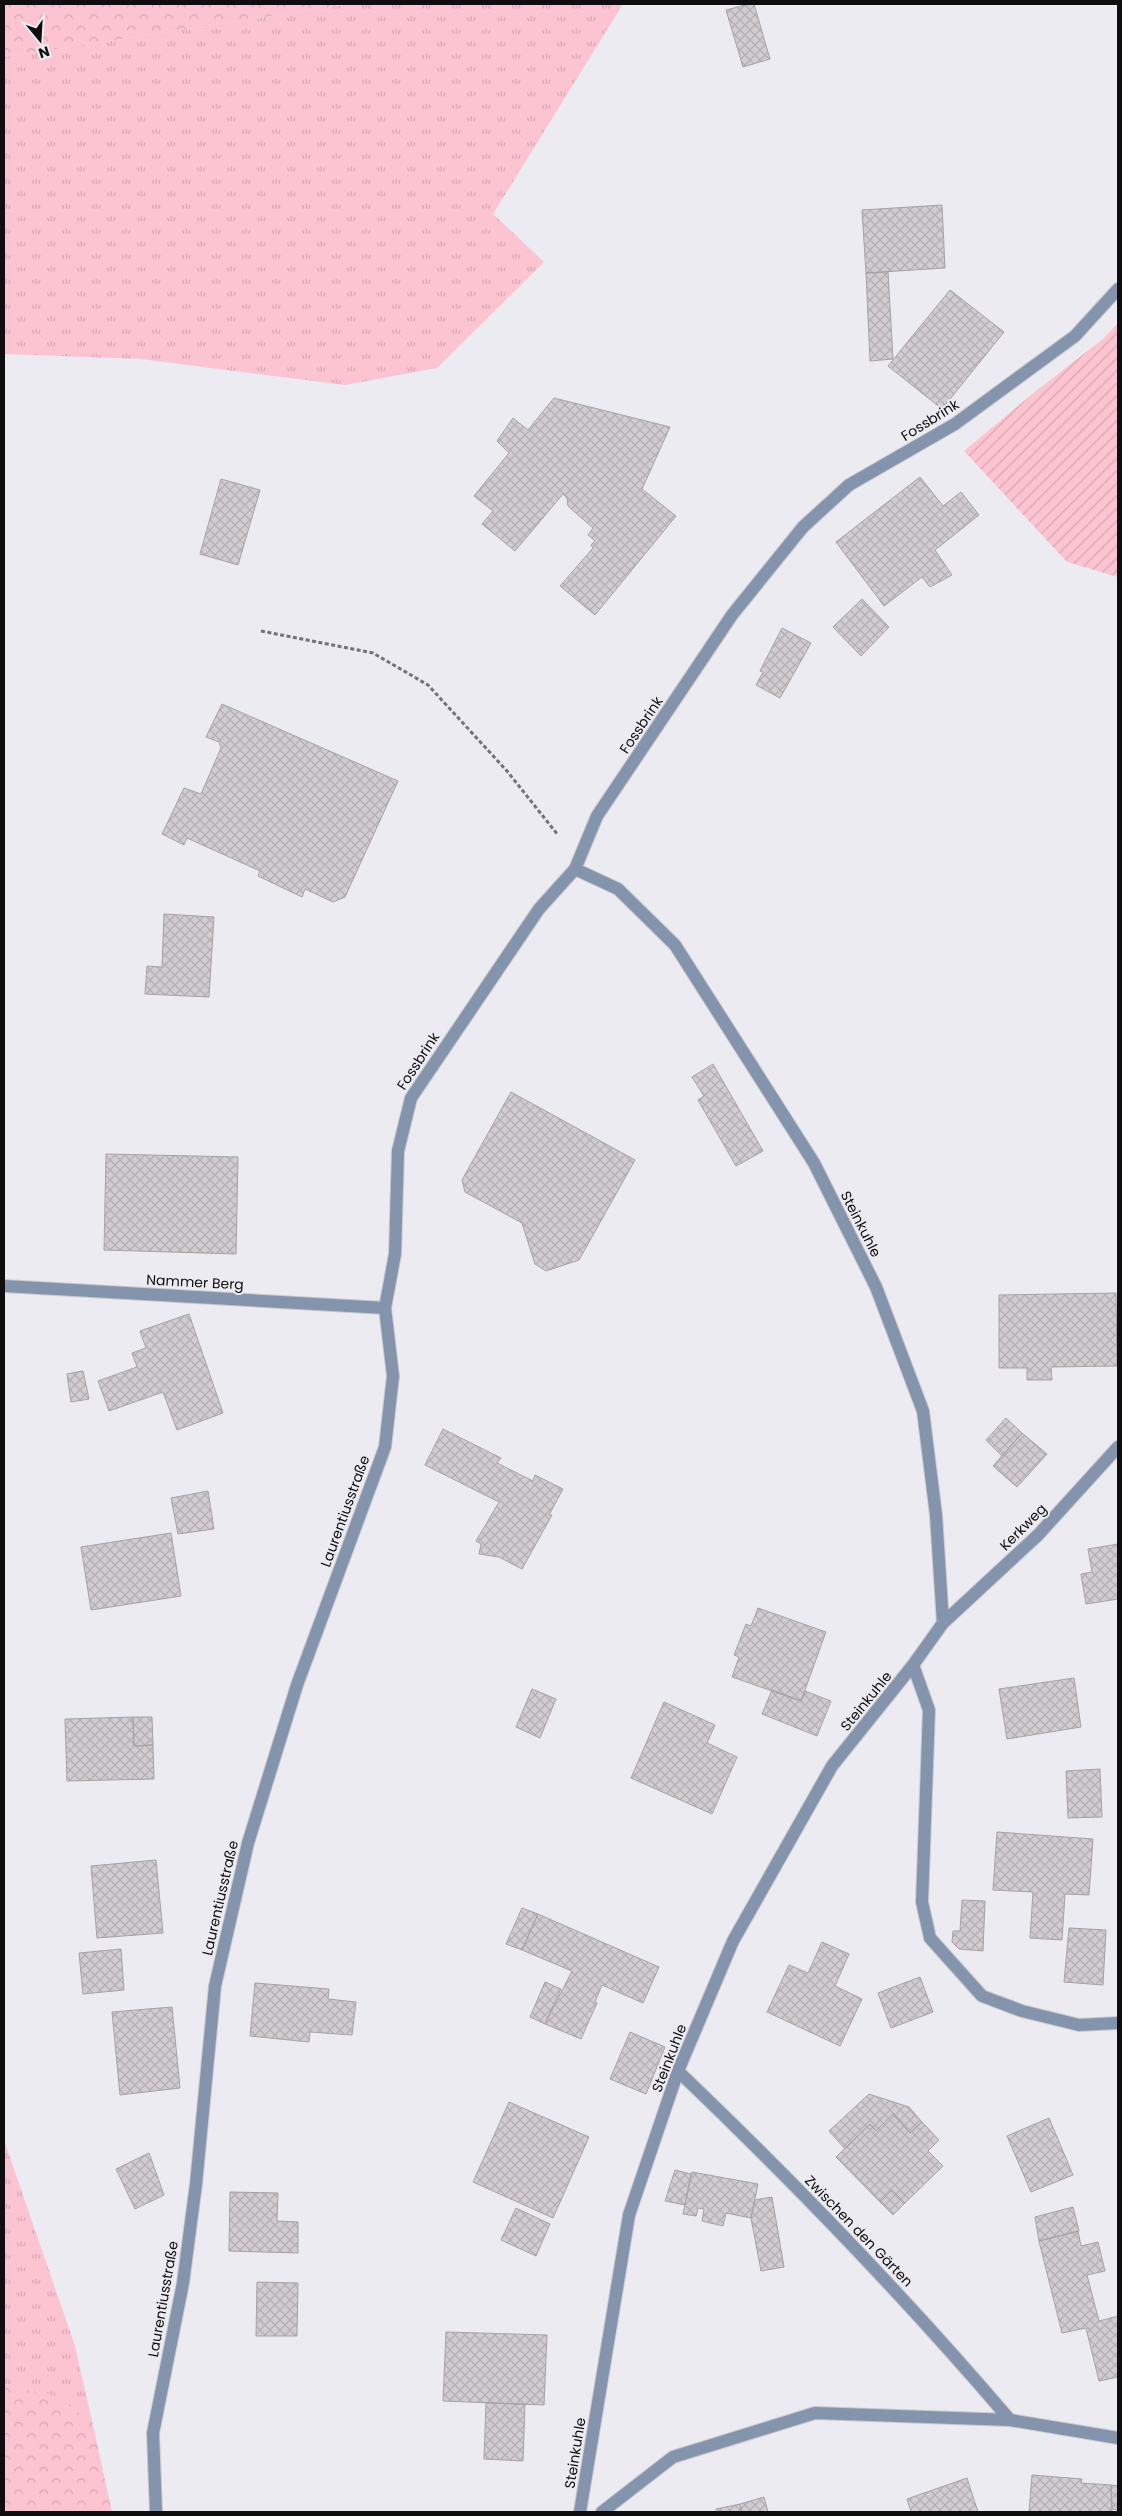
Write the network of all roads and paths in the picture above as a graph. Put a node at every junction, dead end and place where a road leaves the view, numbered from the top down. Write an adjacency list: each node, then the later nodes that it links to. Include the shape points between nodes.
1 (1118, 289): 3 (street, Fossbrink, via 1075,336 955,424 849,485 803,527 732,616 597,816)
2 (261, 631): 3 (path, via 373,653 428,685 507,771)
3 (577, 864): 5 (street, Fossbrink, via 539,909 410,1098 398,1151 395,1254); 7 (street, Steinkuhle, via 618,889 675,945 814,1163 876,1287 923,1411 936,1515)
4 (4, 1286): 5 (street, Nammer Berg)
5 (385, 1308): 13 (street, Laurentiusstraße, via 393,1376 385,1446 297,1686 248,1843 215,1986 184,2273 153,2433)
6 (1118, 1447): 7 (street, Kerkweg, via 1038,1535)
7 (943, 1623): 8 (street, Steinkuhle)
8 (914, 1666): 9 (street, via 929,1710 922,1902 930,1938 982,1996 1022,2011 1079,2025); 10 (street, Steinkuhle, via 832,1766 733,1941)
9 (1118, 2023)
10 (678, 2071): 11 (street, Zwischen den Gärten, via 744,2134 937,2334); 14 (street, Steinkuhle, via 629,2215)
11 (1010, 2420): 12 (street); 15 (street, via 815,2413 673,2457)
12 (1118, 2438)
13 (156, 2512)
14 (580, 2512)
15 (602, 2512)

